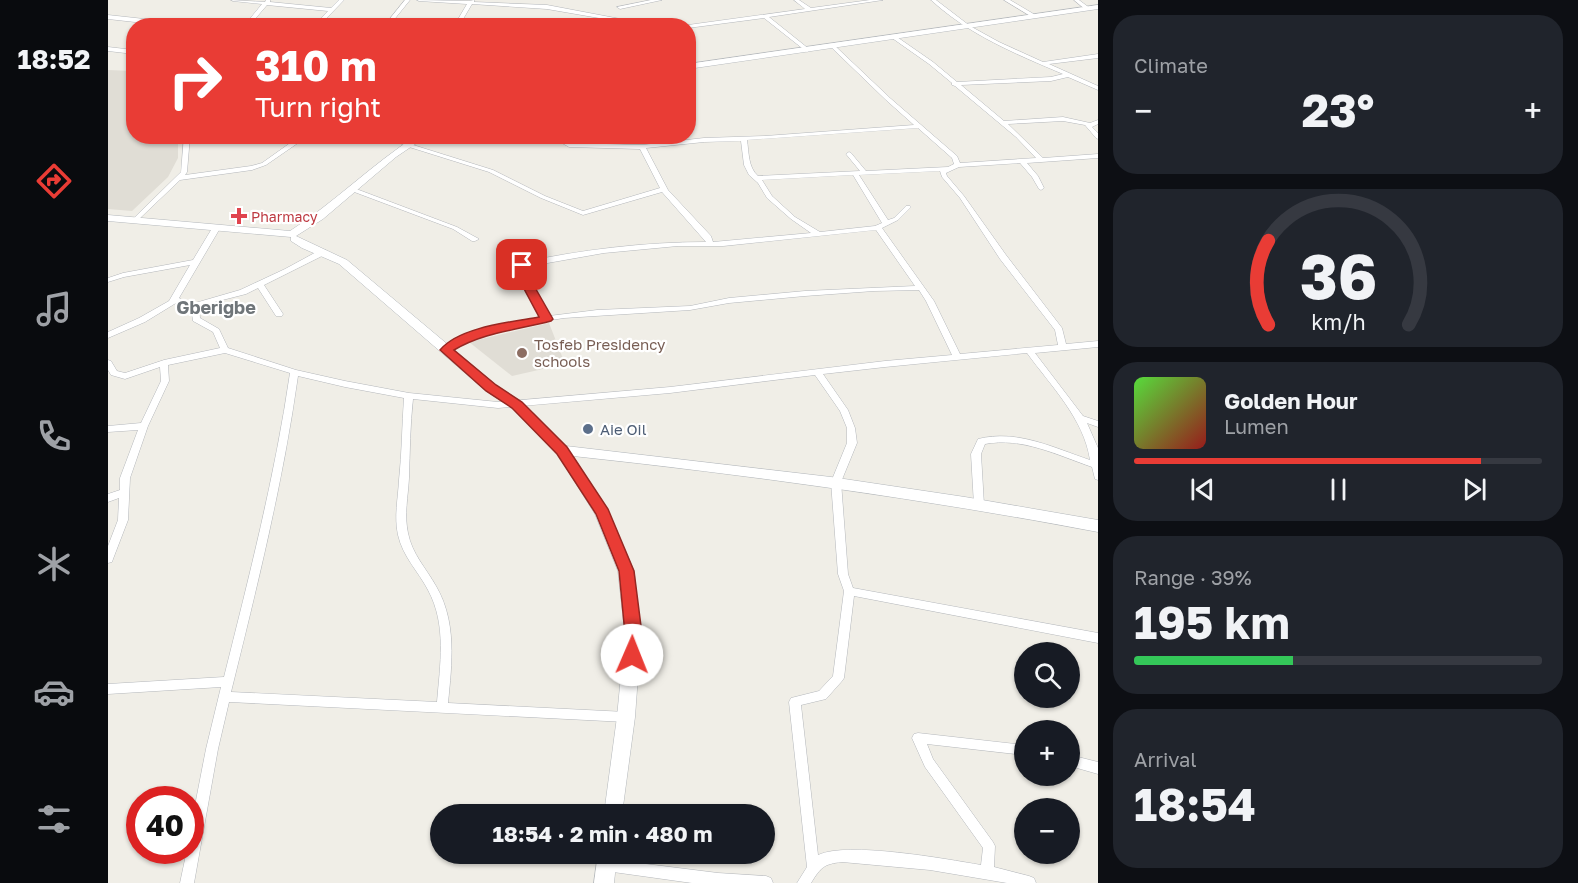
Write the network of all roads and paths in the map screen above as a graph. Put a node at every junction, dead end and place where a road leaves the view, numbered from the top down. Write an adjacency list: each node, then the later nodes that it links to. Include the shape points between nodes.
1 (233, 0): 12 (street)
2 (342, 0): 17 (street)
3 (408, 0): 24 (street)
4 (419, 0): 13 (street)
5 (614, 0): 14 (street)
6 (660, 0): 14 (street)
7 (796, 0): 18 (street)
8 (881, 0): 18 (street)
9 (933, 0): 30 (street)
10 (1006, 0): 19 (street)
11 (1076, 0): 16 (street)
12 (268, 2): 17 (street); 22 (street)
13 (471, 2): 25 (street); 26 (street, via 547,7)
14 (620, 7): 27 (street)
15 (1098, 7): 16 (main road)
16 (1088, 9): 19 (main road)
17 (333, 10): 23 (street)
18 (810, 10): 21 (street)
19 (1034, 16): 30 (main road)
20 (108, 17): 28 (street)
21 (766, 17): 29 (street); 34 (street)
22 (253, 18)
23 (324, 18)
24 (393, 18)
25 (461, 18)
26 (604, 18)
27 (627, 18)
28 (126, 19)
29 (696, 26)
30 (968, 27): 31 (main road); 37 (street)
31 (895, 38): 32 (main road); 40 (street)
32 (833, 46): 34 (main road); 45 (street)
33 (108, 50): 35 (street)
34 (807, 50): 38 (main road)
35 (126, 51)
36 (1098, 56): 37 (street)
37 (1036, 62): 39 (street)
38 (696, 67)
39 (1068, 75): 40 (street); 41 (street)
40 (954, 84): 43 (street)
41 (1098, 88)
42 (1098, 122): 44 (street)
43 (1001, 123): 44 (street, via 1063,119); 57 (street)
44 (1088, 124): 46 (street)
45 (920, 126): 48 (street); 59 (street, via 955,157)
46 (1098, 137)
47 (696, 139): 48 (street)
48 (744, 139): 64 (street, via 747,165)
49 (186, 144): 63 (street, via 184,171)
50 (293, 144): 63 (street, via 252,168)
51 (567, 144): 54 (street)
52 (659, 144): 54 (street)
53 (408, 145): 66 (main road); 67 (street, via 491,171 583,213)
54 (642, 147): 67 (street)
55 (849, 154): 61 (street)
56 (1098, 156): 57 (street)
57 (1040, 158): 58 (street)
58 (1022, 161): 59 (street); 65 (street)
59 (958, 165): 60 (street)
60 (946, 169): 61 (street); 90 (street, via 946,178 1059,330)
61 (864, 172): 62 (street)
62 (855, 174): 64 (street); 72 (street)
63 (177, 178): 71 (street)
64 (756, 178): 75 (street, via 769,197)
65 (1041, 188)
66 (351, 189): 69 (main road); 77 (street)
67 (664, 189): 78 (street)
68 (908, 207): 72 (street)
69 (319, 217): 71 (main road, via 285,235); 76 (main road, via 308,232)
70 (108, 220): 71 (main road); 74 (main road)
71 (135, 220)
72 (886, 223): 73 (street)
73 (878, 228): 75 (street); 83 (street)
74 (214, 230): 76 (main road); 80 (street)
75 (817, 233): 78 (street)
76 (295, 239): 79 (main road, via 302,246)
77 (475, 239)
78 (711, 245): 87 (street, via 604,251 522,265 520,270)
79 (323, 252): 82 (street); 92 (main road, via 362,276)
80 (197, 262): 81 (street); 84 (street)
81 (108, 280)
82 (260, 285): 85 (street); 86 (street)
83 (921, 288): 87 (street, via 870,288); 94 (street)
84 (176, 298): 85 (street, via 185,305); 88 (street, via 142,320)
85 (195, 305): 91 (street, via 196,319 216,331)
86 (279, 314)
87 (547, 319): 92 (street, via 484,332)
88 (108, 335)
89 (1098, 344): 90 (street)
90 (1062, 346): 93 (street)
91 (225, 350): 96 (street); 97 (street)
92 (446, 350): 100 (main road)
93 (1029, 350): 94 (street); 101 (street)
94 (957, 357): 98 (street)
95 (108, 363): 96 (street, via 114,373 125,376)
96 (164, 363): 103 (street, via 165,381)
97 (294, 372): 99 (street); 116 (street, via 265,532)
98 (817, 372): 100 (street); 108 (street, via 851,428 852,443)
99 (409, 396): 100 (street); 119 (street, via 399,513 408,551 438,599 447,633)
100 (517, 405): 105 (main road)
101 (1080, 418): 102 (street); 106 (street, via 1093,448)
102 (1098, 424)
103 (144, 426): 104 (street); 109 (street, via 125,478)
104 (108, 429)
105 (562, 450): 108 (main road); 120 (main road, via 602,513 626,571 633,634)
106 (1095, 465): 107 (street); 111 (street, via 1025,440 981,441 976,454)
107 (1098, 477)
108 (837, 482): 111 (main road); 114 (street, via 843,574)
109 (124, 492): 110 (street); 113 (street, via 123,520)
110 (108, 498)
111 (979, 505): 112 (main road)
112 (1098, 526)
113 (108, 559)
114 (849, 591): 115 (street); 126 (street, via 838,678 822,695 795,702)
115 (1098, 638)
116 (227, 682): 117 (street); 118 (street)
117 (108, 689)
118 (224, 697): 119 (street); 128 (street)
119 (442, 707): 120 (street)
120 (626, 717): 124 (main road)
121 (1014, 749): 127 (street, via 918,738 928,763 989,846)
122 (1080, 764): 123 (street)
123 (1098, 768)
124 (614, 804)
125 (606, 867): 129 (street)
126 (813, 867): 127 (street, via 827,857 843,855); 130 (street)
127 (987, 872): 131 (street)
128 (187, 883)
129 (766, 883)
130 (804, 883)
131 (1029, 883)

